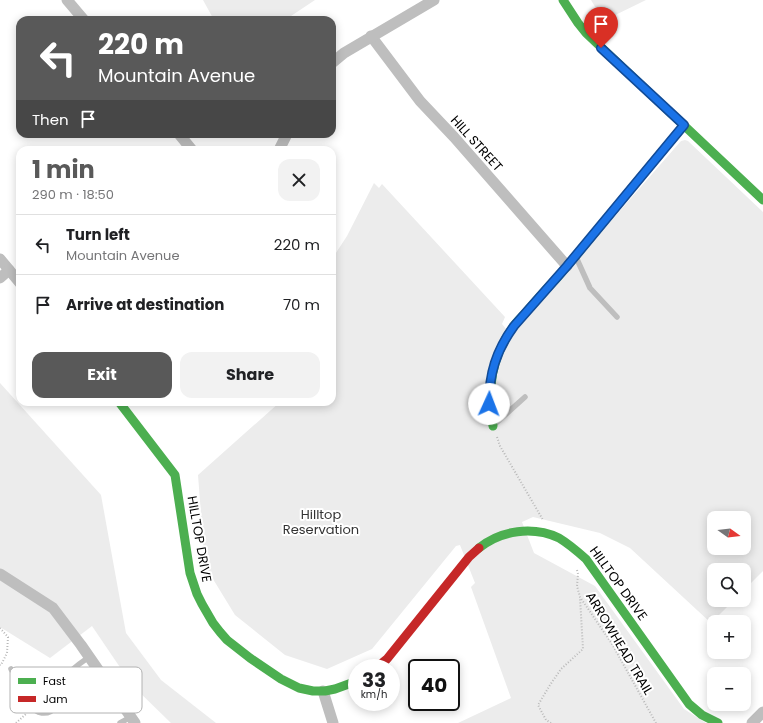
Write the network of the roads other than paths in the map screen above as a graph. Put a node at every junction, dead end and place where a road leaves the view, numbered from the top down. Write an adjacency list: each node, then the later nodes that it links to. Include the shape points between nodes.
1 (67, 0): 4 (street)
2 (434, 0): 5 (street)
3 (564, 0): 7 (street, via 586,33)
4 (81, 16)
5 (371, 36): 6 (street); 13 (street, HILL STREET, via 420,101)
6 (336, 60)
7 (684, 125): 10 (street); 11 (street)
8 (182, 138): 9 (street)
9 (189, 146)
10 (763, 200)
11 (575, 256): 13 (street); 17 (lane, via 590,288)
12 (0, 259): 14 (street)
13 (567, 266): 20 (street, via 514,326 501,348 490,382 489,404)
14 (9, 270): 15 (street); 16 (street)
15 (0, 278)
16 (16, 278)
17 (617, 317)
18 (525, 397): 20 (lane)
19 (122, 406): 27 (street, HILLTOP DRIVE, via 175,475 190,573 200,601 215,626 236,647 279,679 304,690)
20 (493, 426)
21 (0, 574): 22 (street, via 52,608)
22 (89, 657): 24 (lane); 25 (street)
23 (387, 659): 32 (street, HILLTOP DRIVE, via 477,549 505,534 537,532 551,535 568,544 582,556 689,704 705,717)
24 (76, 667)
25 (96, 667)
26 (348, 684): 27 (street, HILLTOP DRIVE)
27 (323, 691): 31 (street)
28 (763, 712): 33 (street)
29 (133, 720): 30 (lane)
30 (120, 723)
31 (333, 723)
32 (718, 723)
33 (752, 723)

